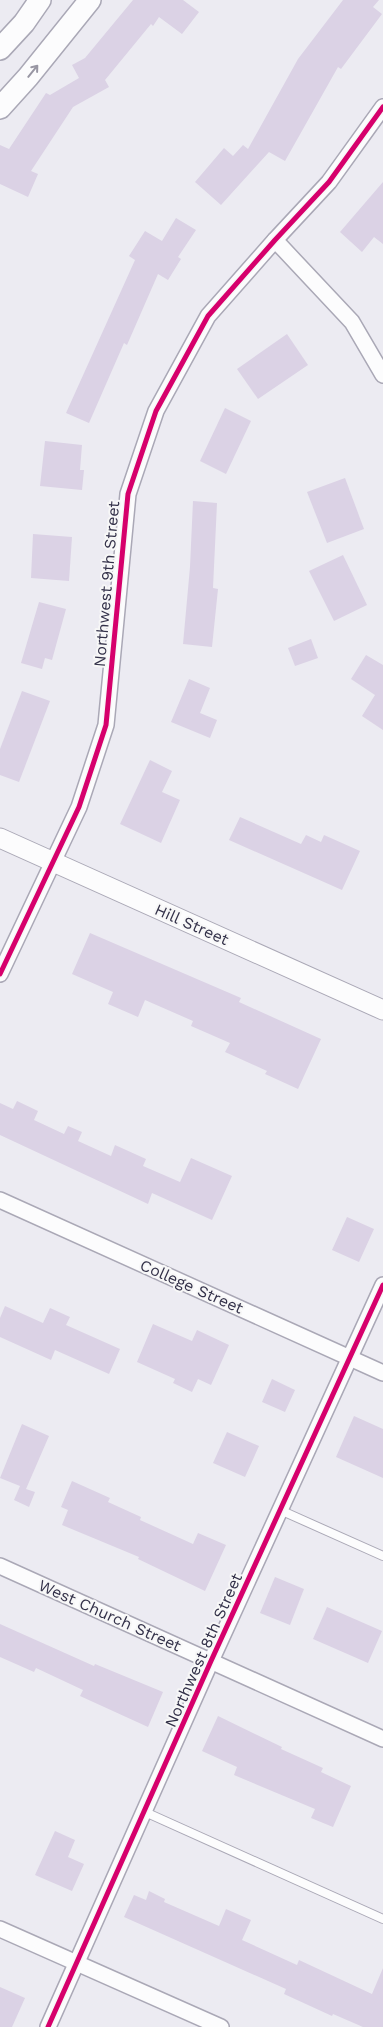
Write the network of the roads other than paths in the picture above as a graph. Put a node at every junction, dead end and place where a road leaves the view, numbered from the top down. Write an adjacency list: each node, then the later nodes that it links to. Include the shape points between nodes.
1 (40, 0): 3 (main road)
2 (90, 0): 5 (main road, one-way to 2)
3 (0, 49)
4 (383, 107): 6 (street, Northwest 9th Street, via 329,182)
5 (0, 108)
6 (274, 240): 7 (street, via 352,322); 9 (street, Northwest 9th Street, via 208,316 156,411 128,494 106,725 78,807)
7 (383, 375)
8 (0, 838): 9 (street, Hill Street)
9 (54, 862): 10 (street, Northwest 9th Street); 11 (street, Hill Street)
10 (0, 974)
11 (383, 1010)
12 (0, 1200): 14 (street, College Street)
13 (383, 1285): 14 (street, Northwest 8th Street)
14 (349, 1358): 15 (street, College Street); 16 (street, Northwest 8th Street)
15 (383, 1373)
16 (280, 1510): 17 (lane); 19 (street, Northwest 8th Street)
17 (383, 1556)
18 (0, 1566): 19 (street, West Church Street)
19 (211, 1661): 20 (street, West Church Street); 21 (street, Northwest 8th Street)
20 (383, 1739)
21 (144, 1812): 22 (lane); 24 (street, Northwest 8th Street)
22 (383, 1918)
23 (0, 1929): 24 (street)
24 (78, 1962): 25 (street, Northwest 8th Street); 26 (street)
25 (48, 2027)
26 (221, 2027)

